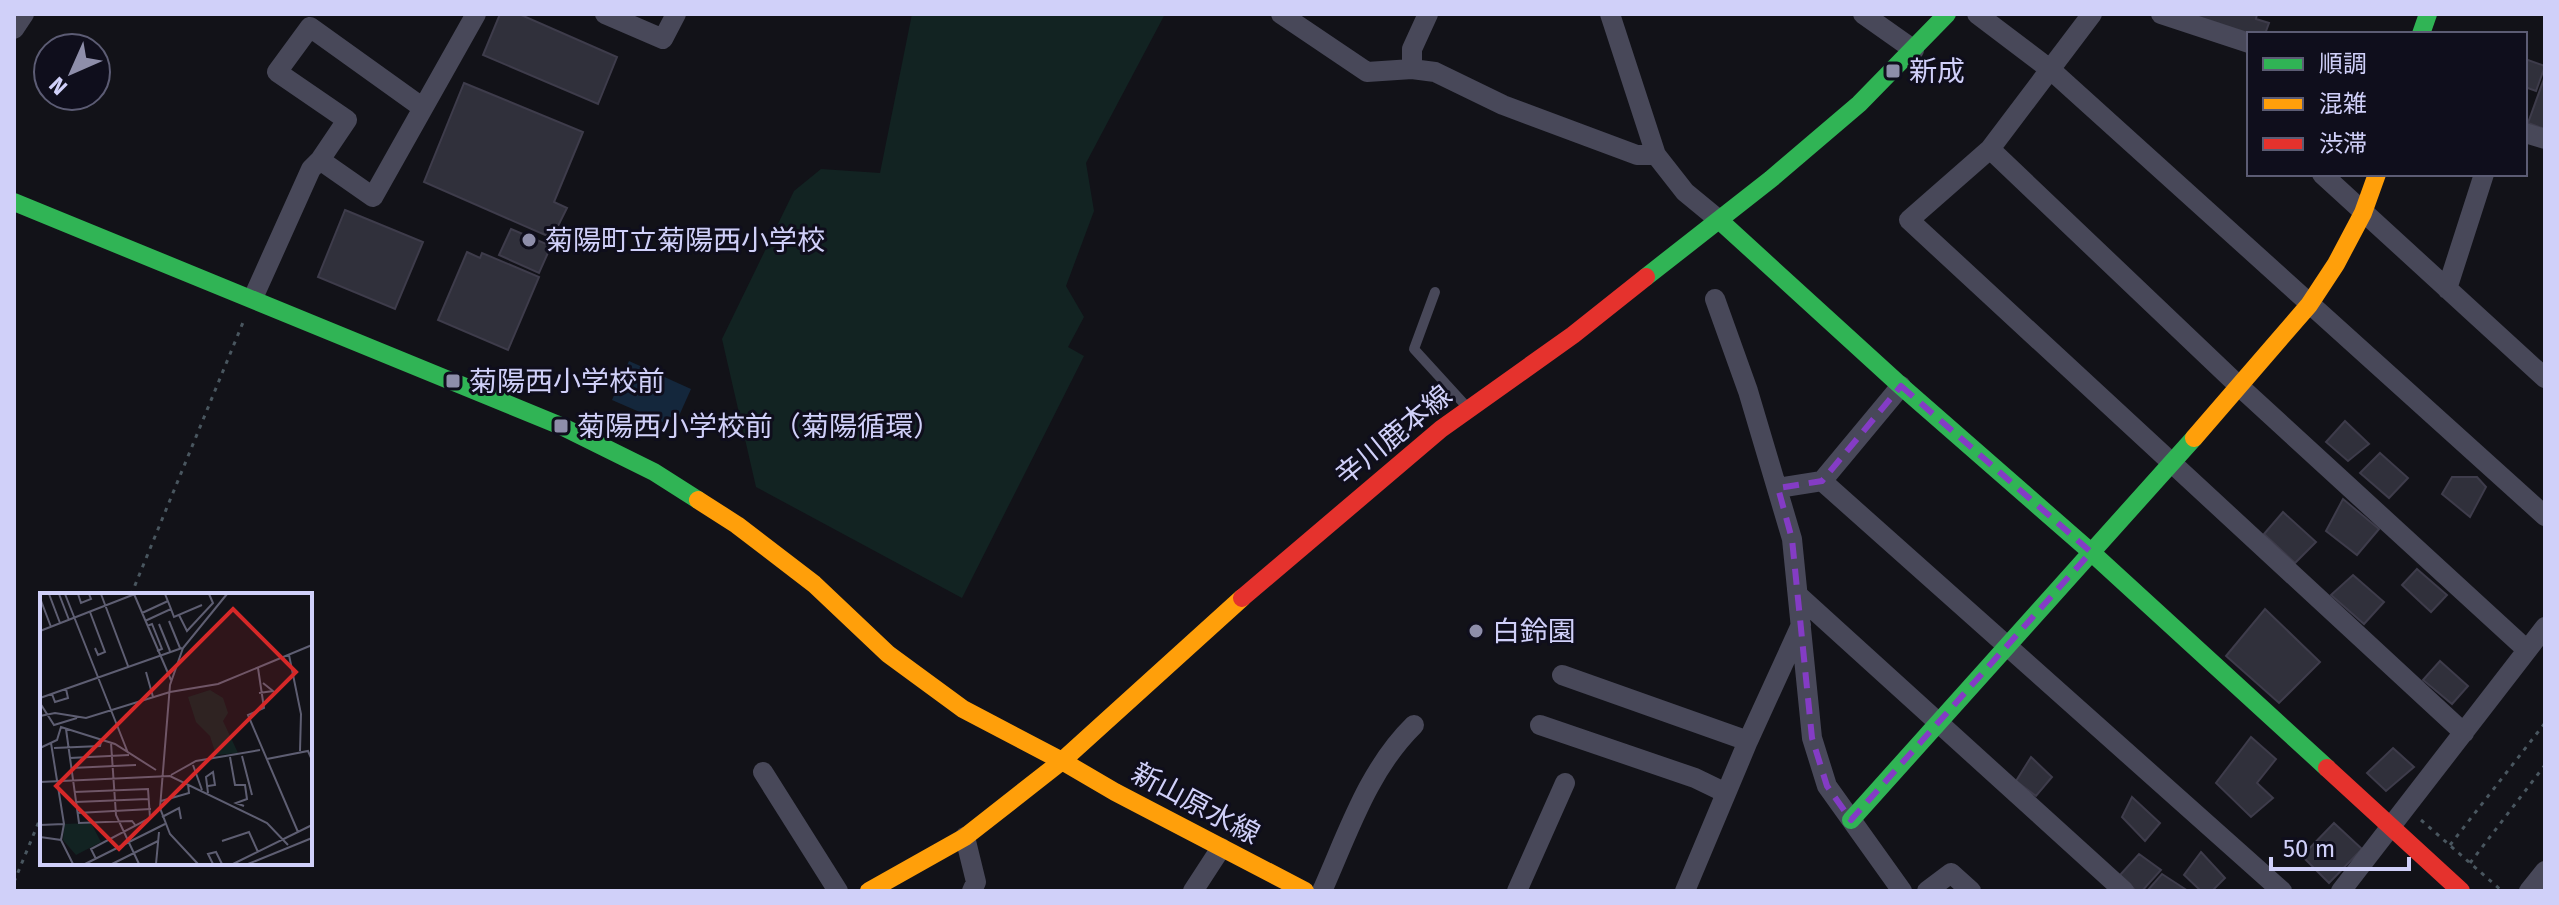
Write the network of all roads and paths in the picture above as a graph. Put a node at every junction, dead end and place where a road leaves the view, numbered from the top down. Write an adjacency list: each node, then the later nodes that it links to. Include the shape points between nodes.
1 (24, 14): 13 (street)
2 (476, 14): 18 (street)
3 (605, 14): 4 (street, via 663,39)
4 (676, 14)
5 (1281, 14): 16 (street, via 1367,72)
6 (1428, 14): 16 (street, via 1412,49)
7 (1610, 14): 20 (street)
8 (1863, 14): 15 (street)
9 (1947, 14): 15 (street, 辛川鹿本線)
10 (1977, 14): 17 (street)
11 (2092, 14): 17 (street)
12 (2161, 14): 14 (street)
13 (14, 29)
14 (2247, 42)
15 (1914, 50): 27 (street, 辛川鹿本線, via 1848,113)
16 (1412, 69): 20 (street, via 1435,72 1503,105 1637,155)
17 (2051, 70): 19 (street); 32 (street)
18 (423, 108): 21 (street, via 373,197); 21 (street, via 310,27 277,72 347,120)
19 (1990, 149): 35 (street); 37 (street, via 1909,220)
20 (1656, 155): 27 (street, via 1685,192)
21 (320, 160): 30 (street, via 311,169)
22 (2324, 176): 26 (street)
23 (2376, 176): 26 (street)
24 (2483, 176): 28 (street)
25 (14, 202): 30 (street, 新山原水線)
26 (2363, 213): 28 (street); 32 (street)
27 (1719, 220): 34 (street); 36 (street, 辛川鹿本線, via 1573,335)
28 (2447, 289): 33 (street)
29 (1435, 292): 36 (lane, via 1414,349)
30 (253, 298): 42 (path); 55 (street, 新山原水線, via 561,426 654,472 737,525 814,584 888,654 963,709)
31 (1715, 299): 39 (street)
32 (2309, 305): 35 (street); 40 (street)
33 (2545, 378)
34 (1901, 386): 38 (street); 41 (street)
35 (2239, 386): 37 (street); 47 (street)
36 (1468, 408): 55 (street, 辛川鹿本線, via 1244,597)
37 (2172, 464): 41 (street); 53 (street)
38 (1822, 481): 39 (street); 46 (street)
39 (1778, 488): 43 (street)
40 (2545, 516)
41 (2091, 552): 46 (street); 63 (street)
42 (132, 593)
43 (1800, 597): 44 (street); 50 (street)
44 (1801, 625): 54 (street); 62 (street, via 1812,738 1827,786)
45 (2545, 627): 47 (street)
46 (2006, 646): 50 (street); 82 (street)
47 (2527, 650): 53 (street)
48 (1562, 675): 54 (street)
49 (2545, 723): 65 (path)
50 (1937, 724): 62 (street); 81 (street)
51 (1414, 725): 75 (street, via 1368,785)
52 (1540, 725): 59 (street)
53 (2464, 733): 60 (street)
54 (1748, 741): 59 (street)
55 (1062, 761): 64 (street, 辛川鹿本線); 66 (street, 新山原水線)
56 (2545, 765): 67 (path)
57 (763, 772): 70 (street)
58 (1565, 783): 76 (street)
59 (1726, 793): 77 (street)
60 (2406, 808): 63 (street); 65 (path)
61 (40, 819): 69 (path)
62 (1851, 820): 78 (street)
63 (2390, 828): 83 (street); 84 (street)
64 (965, 837): 71 (street, 辛川鹿本線); 72 (street, via 976,882)
65 (2450, 845): 67 (path)
66 (1221, 848): 73 (street); 74 (street, 新山原水線)
67 (2470, 863): 85 (path)
68 (2545, 871): 86 (street)
69 (14, 882)
70 (838, 891)
71 (869, 891)
72 (972, 891)
73 (1193, 891)
74 (1305, 891)
75 (1322, 891)
76 (1517, 891)
77 (1685, 891)
78 (1902, 891)
79 (1927, 891): 80 (street, via 1951,873)
80 (1971, 891)
81 (2124, 891)
82 (2282, 891)
83 (2341, 891)
84 (2461, 891)
85 (2502, 891)
86 (2529, 891)

